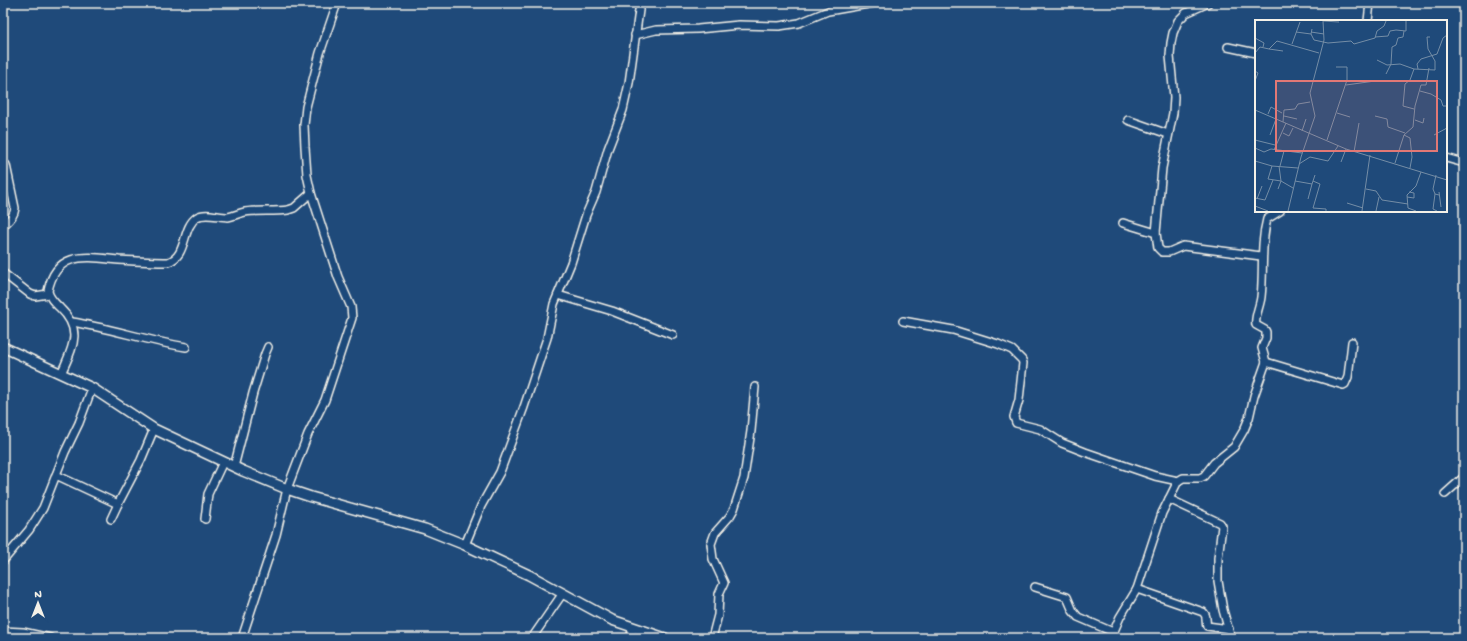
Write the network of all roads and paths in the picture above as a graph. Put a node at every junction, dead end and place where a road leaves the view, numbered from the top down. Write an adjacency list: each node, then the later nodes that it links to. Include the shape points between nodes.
1 (337, 3): 15 (street, via 306,107 306,162)
2 (640, 3): 7 (street)
3 (874, 3): 7 (street, via 828,11 779,26 739,25 656,30)
4 (1208, 3): 11 (street, via 1186,13 1178,21 1173,33 1170,56 1174,97)
5 (1370, 3): 6 (street)
6 (1368, 20)
7 (635, 35): 23 (street, via 625,102 596,192)
8 (1228, 48): 9 (street)
9 (1255, 53)
10 (1128, 120): 11 (street)
11 (1168, 134): 19 (street)
12 (1447, 158): 13 (street)
13 (1464, 163)
14 (6, 165): 18 (street, via 15,208 12,218)
15 (311, 193): 22 (street, via 288,210 246,212 228,217 200,216 191,224 177,257 168,262 94,257 72,259 55,273 48,287); 41 (street, via 352,314 325,400 308,434)
16 (1278, 212): 20 (street, via 1267,219)
17 (1123, 223): 19 (street)
18 (3, 226)
19 (1156, 233): 20 (street, via 1158,248 1162,252 1183,246)
20 (1262, 256): 31 (street, via 1263,279 1255,322 1266,332 1262,348)
21 (3, 273): 22 (street, via 30,294)
22 (48, 294): 25 (street)
23 (558, 295): 26 (street, via 612,311); 47 (street, via 543,351 504,464 481,506)
24 (903, 321): 40 (street, via 953,330 1012,350 1023,363 1019,400 1014,417 1016,423 1040,429 1062,443 1085,452)
25 (72, 322): 28 (street); 32 (street, via 74,339)
26 (673, 335)
27 (1352, 342): 31 (street, via 1348,377 1343,385)
28 (186, 347)
29 (268, 347): 37 (street)
30 (3, 348): 32 (main road)
31 (1266, 362): 40 (street, via 1249,418 1236,444 1214,463 1204,476 1183,478)
32 (61, 374): 34 (main road)
33 (755, 387): 61 (street, via 743,483 734,509 714,533 711,544 712,559 724,583 719,594 718,614)
34 (92, 388): 35 (main road); 38 (street)
35 (154, 429): 36 (main road); 44 (street)
36 (224, 462): 37 (main road); 46 (street, via 208,494)
37 (234, 467): 41 (main road)
38 (56, 476): 44 (street); 48 (street, via 37,519)
39 (1464, 477): 42 (street)
40 (1178, 482): 43 (street)
41 (287, 489): 47 (main road, via 412,525); 57 (street, via 276,535)
42 (1445, 494)
43 (1169, 499): 50 (street); 53 (street, via 1222,526 1218,572 1223,610)
44 (118, 504): 45 (street)
45 (111, 519)
46 (205, 519)
47 (465, 545): 51 (main road)
48 (3, 561)
49 (1035, 587): 55 (street, via 1067,597 1078,617)
50 (1137, 589): 53 (street, via 1203,612 1210,628); 55 (street)
51 (563, 593): 52 (main road, via 589,609); 58 (street)
52 (633, 628): 59 (street); 60 (main road)
53 (1229, 629): 62 (street)
54 (3, 631): 56 (street)
55 (1112, 635)
56 (50, 638)
57 (242, 638)
58 (532, 638)
59 (630, 638)
60 (665, 638)
61 (712, 638)
62 (1231, 638)

